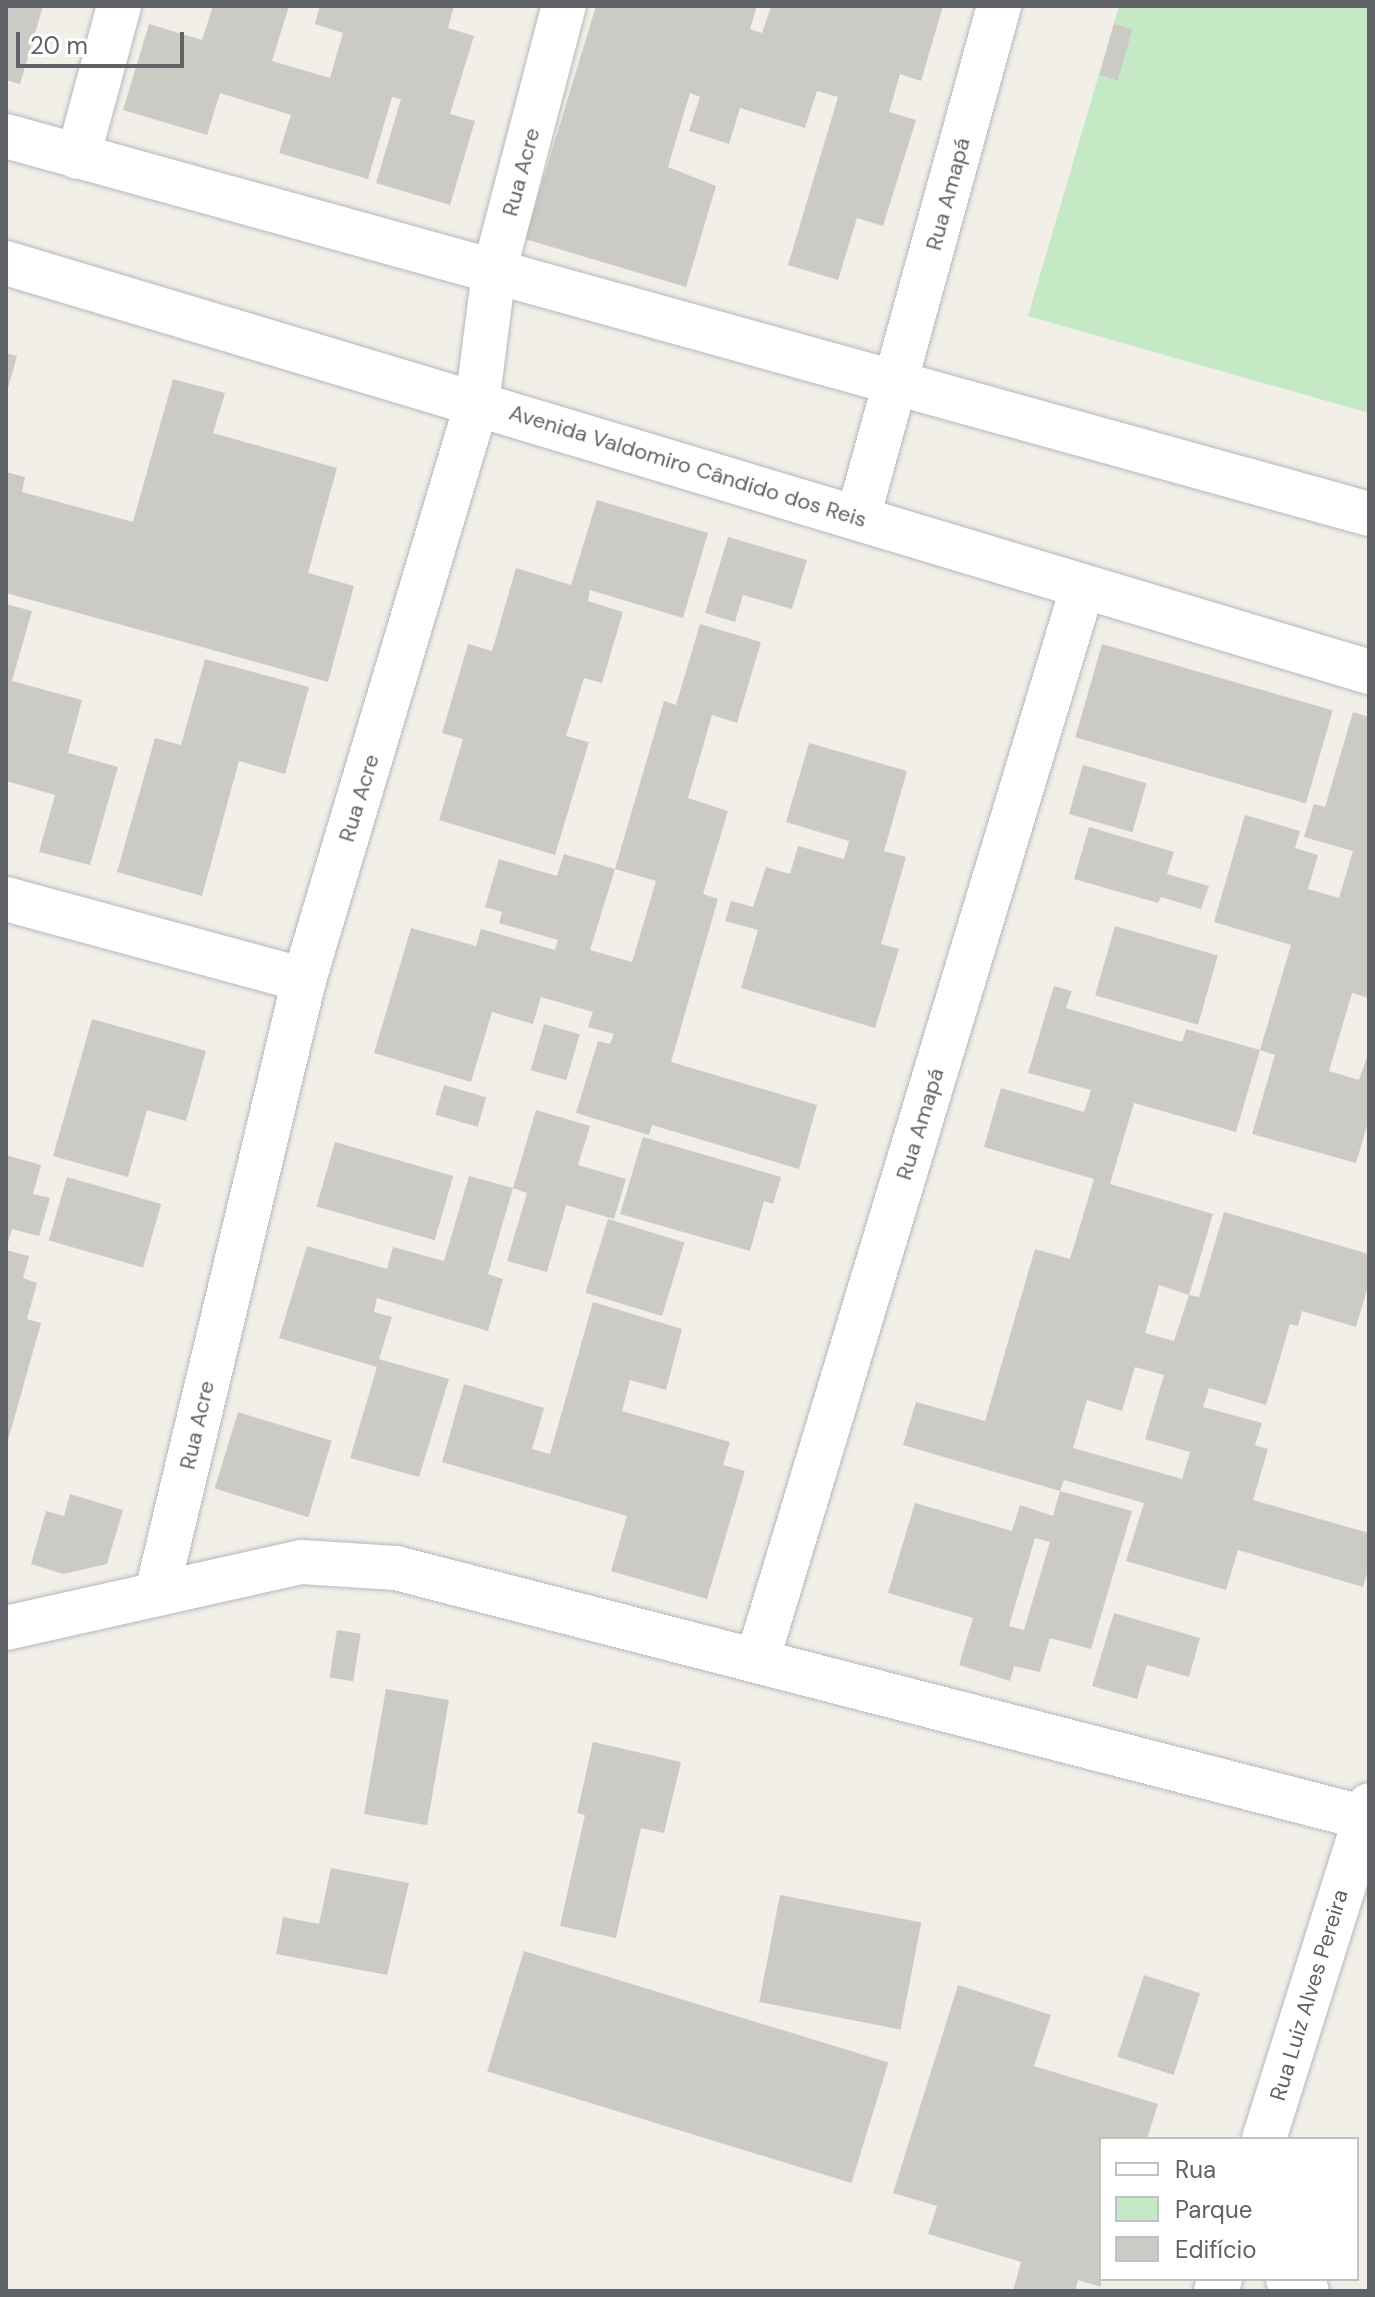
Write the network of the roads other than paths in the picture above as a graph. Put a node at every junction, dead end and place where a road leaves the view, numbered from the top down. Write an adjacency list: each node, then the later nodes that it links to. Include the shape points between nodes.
1 (119, 6): 5 (street)
2 (564, 6): 7 (street, Rua Acre)
3 (999, 6): 8 (street, Rua Amapá)
4 (6, 136): 5 (street)
5 (78, 157): 7 (street)
6 (6, 263): 9 (street, Avenida Valdomiro Cândido dos Reis)
7 (494, 272): 8 (street); 9 (street, Rua Acre)
8 (898, 383): 10 (street); 11 (street, Rua Amapá)
9 (477, 403): 11 (street, Avenida Valdomiro Cândido dos Reis); 15 (street, Rua Acre)
10 (1369, 514)
11 (858, 517): 12 (street, Avenida Valdomiro Cândido dos Reis)
12 (1083, 586): 13 (street, Avenida Valdomiro Cândido dos Reis); 18 (street, Rua Amapá)
13 (1369, 672)
14 (6, 899): 15 (street)
15 (304, 980): 16 (street, Rua Acre)
16 (157, 1592): 17 (street); 18 (street, via 302,1562 396,1568)
17 (6, 1628)
18 (757, 1661): 19 (street)
19 (1368, 1814): 20 (street, Rua Luiz Alves Pereira)
20 (1265, 2137)

